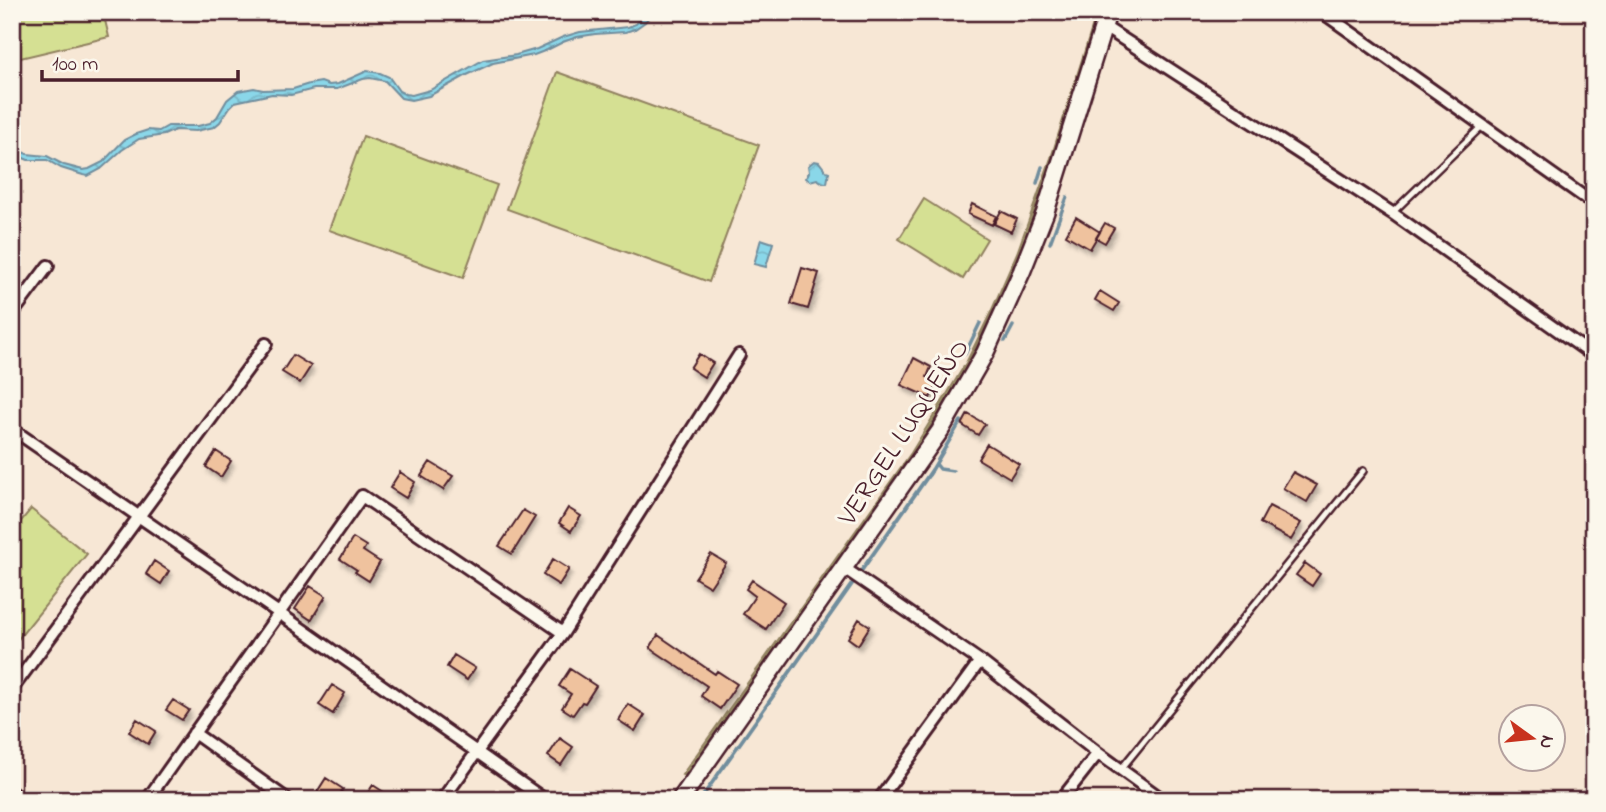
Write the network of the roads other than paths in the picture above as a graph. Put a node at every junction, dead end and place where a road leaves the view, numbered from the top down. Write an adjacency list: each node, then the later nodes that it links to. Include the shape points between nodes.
1 (1322, 12): 3 (street)
2 (1105, 19): 5 (street); 14 (main road, VERGEL LUQUEÑO, via 1045,212 985,353)
3 (1483, 125): 4 (street); 5 (lane)
4 (1594, 204)
5 (1392, 213): 10 (street)
6 (48, 266): 7 (street)
7 (12, 314)
8 (265, 344): 13 (street)
9 (739, 355): 16 (street)
10 (1594, 356)
11 (12, 429): 13 (street)
12 (1363, 471): 22 (lane)
13 (139, 516): 15 (street); 18 (street)
14 (852, 574): 17 (street); 30 (main road, VERGEL LUQUEÑO)
15 (279, 613): 16 (street, via 362,496); 19 (street); 20 (street)
16 (563, 634): 20 (street)
17 (980, 661): 21 (street); 31 (street)
18 (12, 690)
19 (194, 733): 26 (street); 27 (street)
20 (477, 751): 28 (street); 29 (street)
21 (1098, 752): 22 (street); 32 (street)
22 (1121, 769): 33 (street)
23 (1594, 786): 34 (lane)
24 (12, 793): 25 (street)
25 (21, 800)
26 (147, 800)
27 (288, 800)
28 (442, 800)
29 (545, 800)
30 (681, 800)
31 (879, 800)
32 (1061, 800)
33 (1163, 800)
34 (1582, 800)

